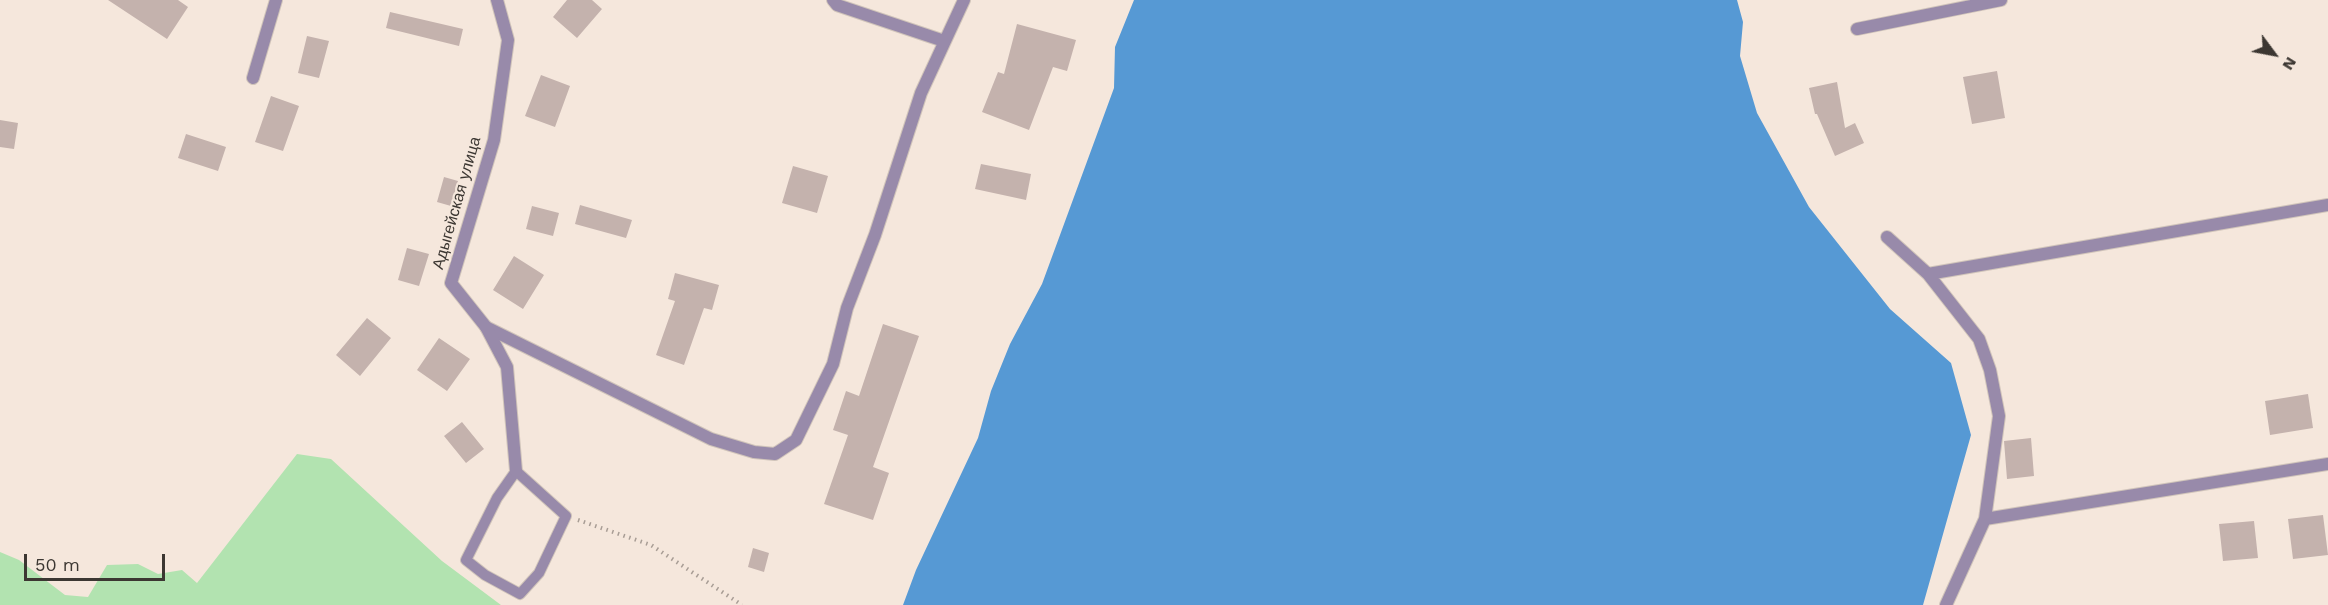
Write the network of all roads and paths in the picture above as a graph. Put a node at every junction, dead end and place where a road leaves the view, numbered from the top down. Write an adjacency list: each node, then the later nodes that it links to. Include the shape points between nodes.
1 (276, 0): 8 (street)
2 (496, 0): 12 (street, Адыгейская улица, via 508,40 494,140 451,283)
3 (833, 0): 7 (street, via 837,5)
4 (964, 0): 7 (street)
5 (2001, 0): 6 (street)
6 (1857, 28)
7 (944, 41): 12 (street, via 921,93 848,308 833,364 796,440 775,454 754,453 711,439)
8 (252, 78)
9 (2328, 205): 11 (street)
10 (1887, 237): 11 (street)
11 (1928, 274): 16 (street, via 1979,339 1990,370 1999,416)
12 (486, 327): 14 (street, Адыгейская улица, via 507,367)
13 (2328, 464): 16 (street)
14 (516, 471): 15 (lane); 15 (lane, via 497,498 466,560 520,594 539,573)
15 (566, 516): 17 (path, via 651,545)
16 (1985, 519): 18 (street)
17 (742, 605)
18 (1946, 605)

